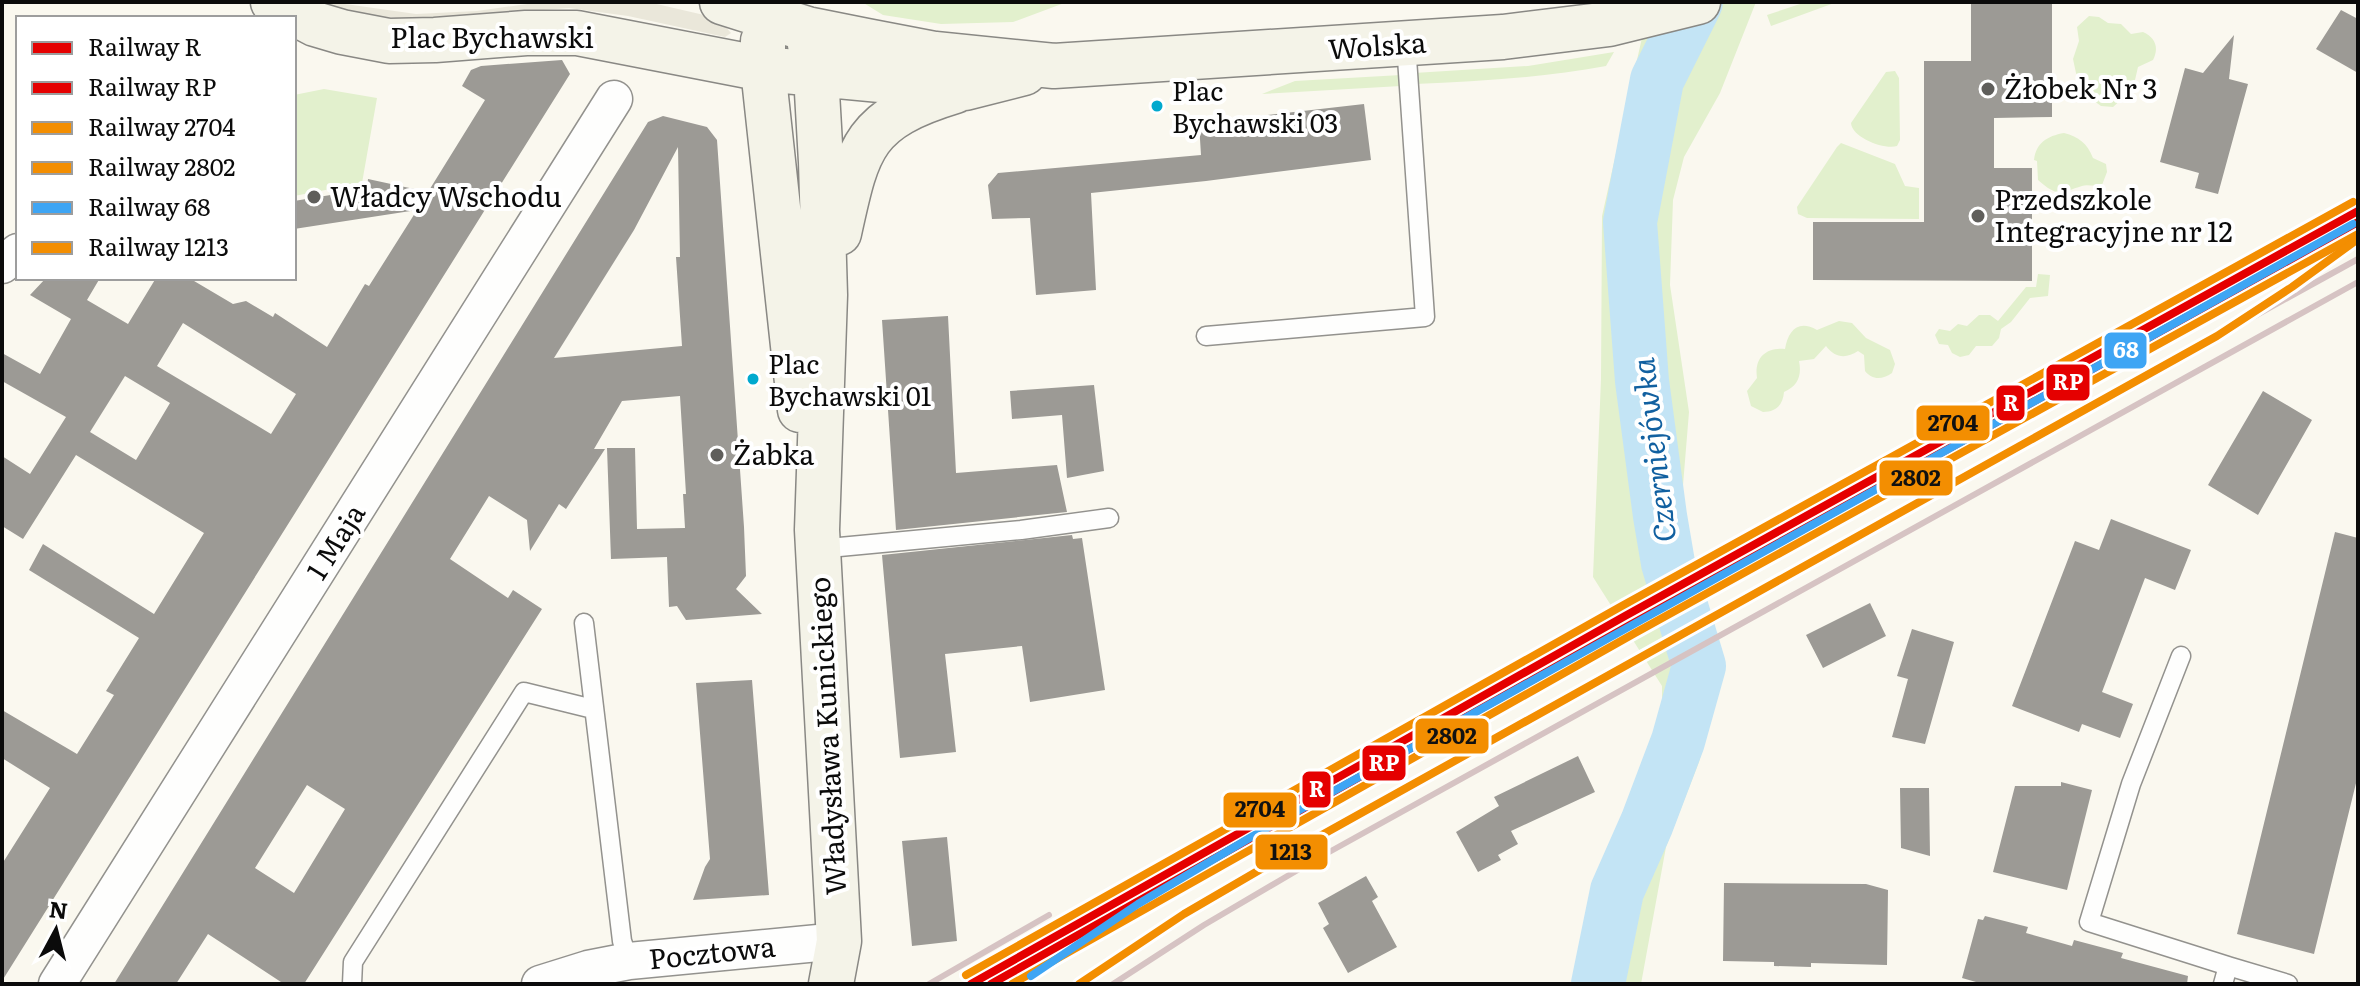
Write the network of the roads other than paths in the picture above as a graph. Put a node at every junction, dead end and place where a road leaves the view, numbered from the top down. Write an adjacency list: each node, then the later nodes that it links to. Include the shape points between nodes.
1 (273, 2): 7 (main road, Plac Bychawski, via 315,24 389,41 577,33)
2 (722, 2): 4 (main road)
3 (1698, 2): 5 (main road, Wolska, via 1635,19)
4 (784, 12): 6 (main road, Wolska, via 935,54); 7 (main road); 8 (main road)
5 (1406, 44): 6 (main road, Wolska); 12 (lane, via 1425,317)
6 (1054, 66): 9 (main road, Wolska)
7 (763, 69): 8 (main road, Plac Bychawski); 14 (main road, Władysława Kunickiego)
8 (816, 75): 9 (main road, Wolska); 11 (main road, Władysława Kunickiego)
9 (965, 88): 11 (main road, Władysława Kunickiego, via 907,108 868,141 850,181)
10 (614, 99): 21 (street, 1 Maja)
11 (825, 295): 14 (main road, Władysława Kunickiego)
12 (1206, 336)
13 (1109, 518): 14 (lane, via 1021,530)
14 (818, 539): 18 (main road, Władysława Kunickiego)
15 (584, 623): 17 (lane)
16 (2181, 656): 20 (lane, via 2131,784 2089,922)
17 (593, 709): 19 (lane, via 622,941); 22 (lane, via 524,692 353,962)
18 (839, 941): 19 (street, Pocztowa); 24 (main road, Władysława Kunickiego); 25 (main road, Władysława Kunickiego)
19 (629, 961): 23 (street, Pocztowa)
20 (2225, 975): 26 (lane)
21 (57, 984)
22 (352, 984)
23 (540, 984)
24 (831, 984)
25 (857, 984)
26 (2288, 984)

